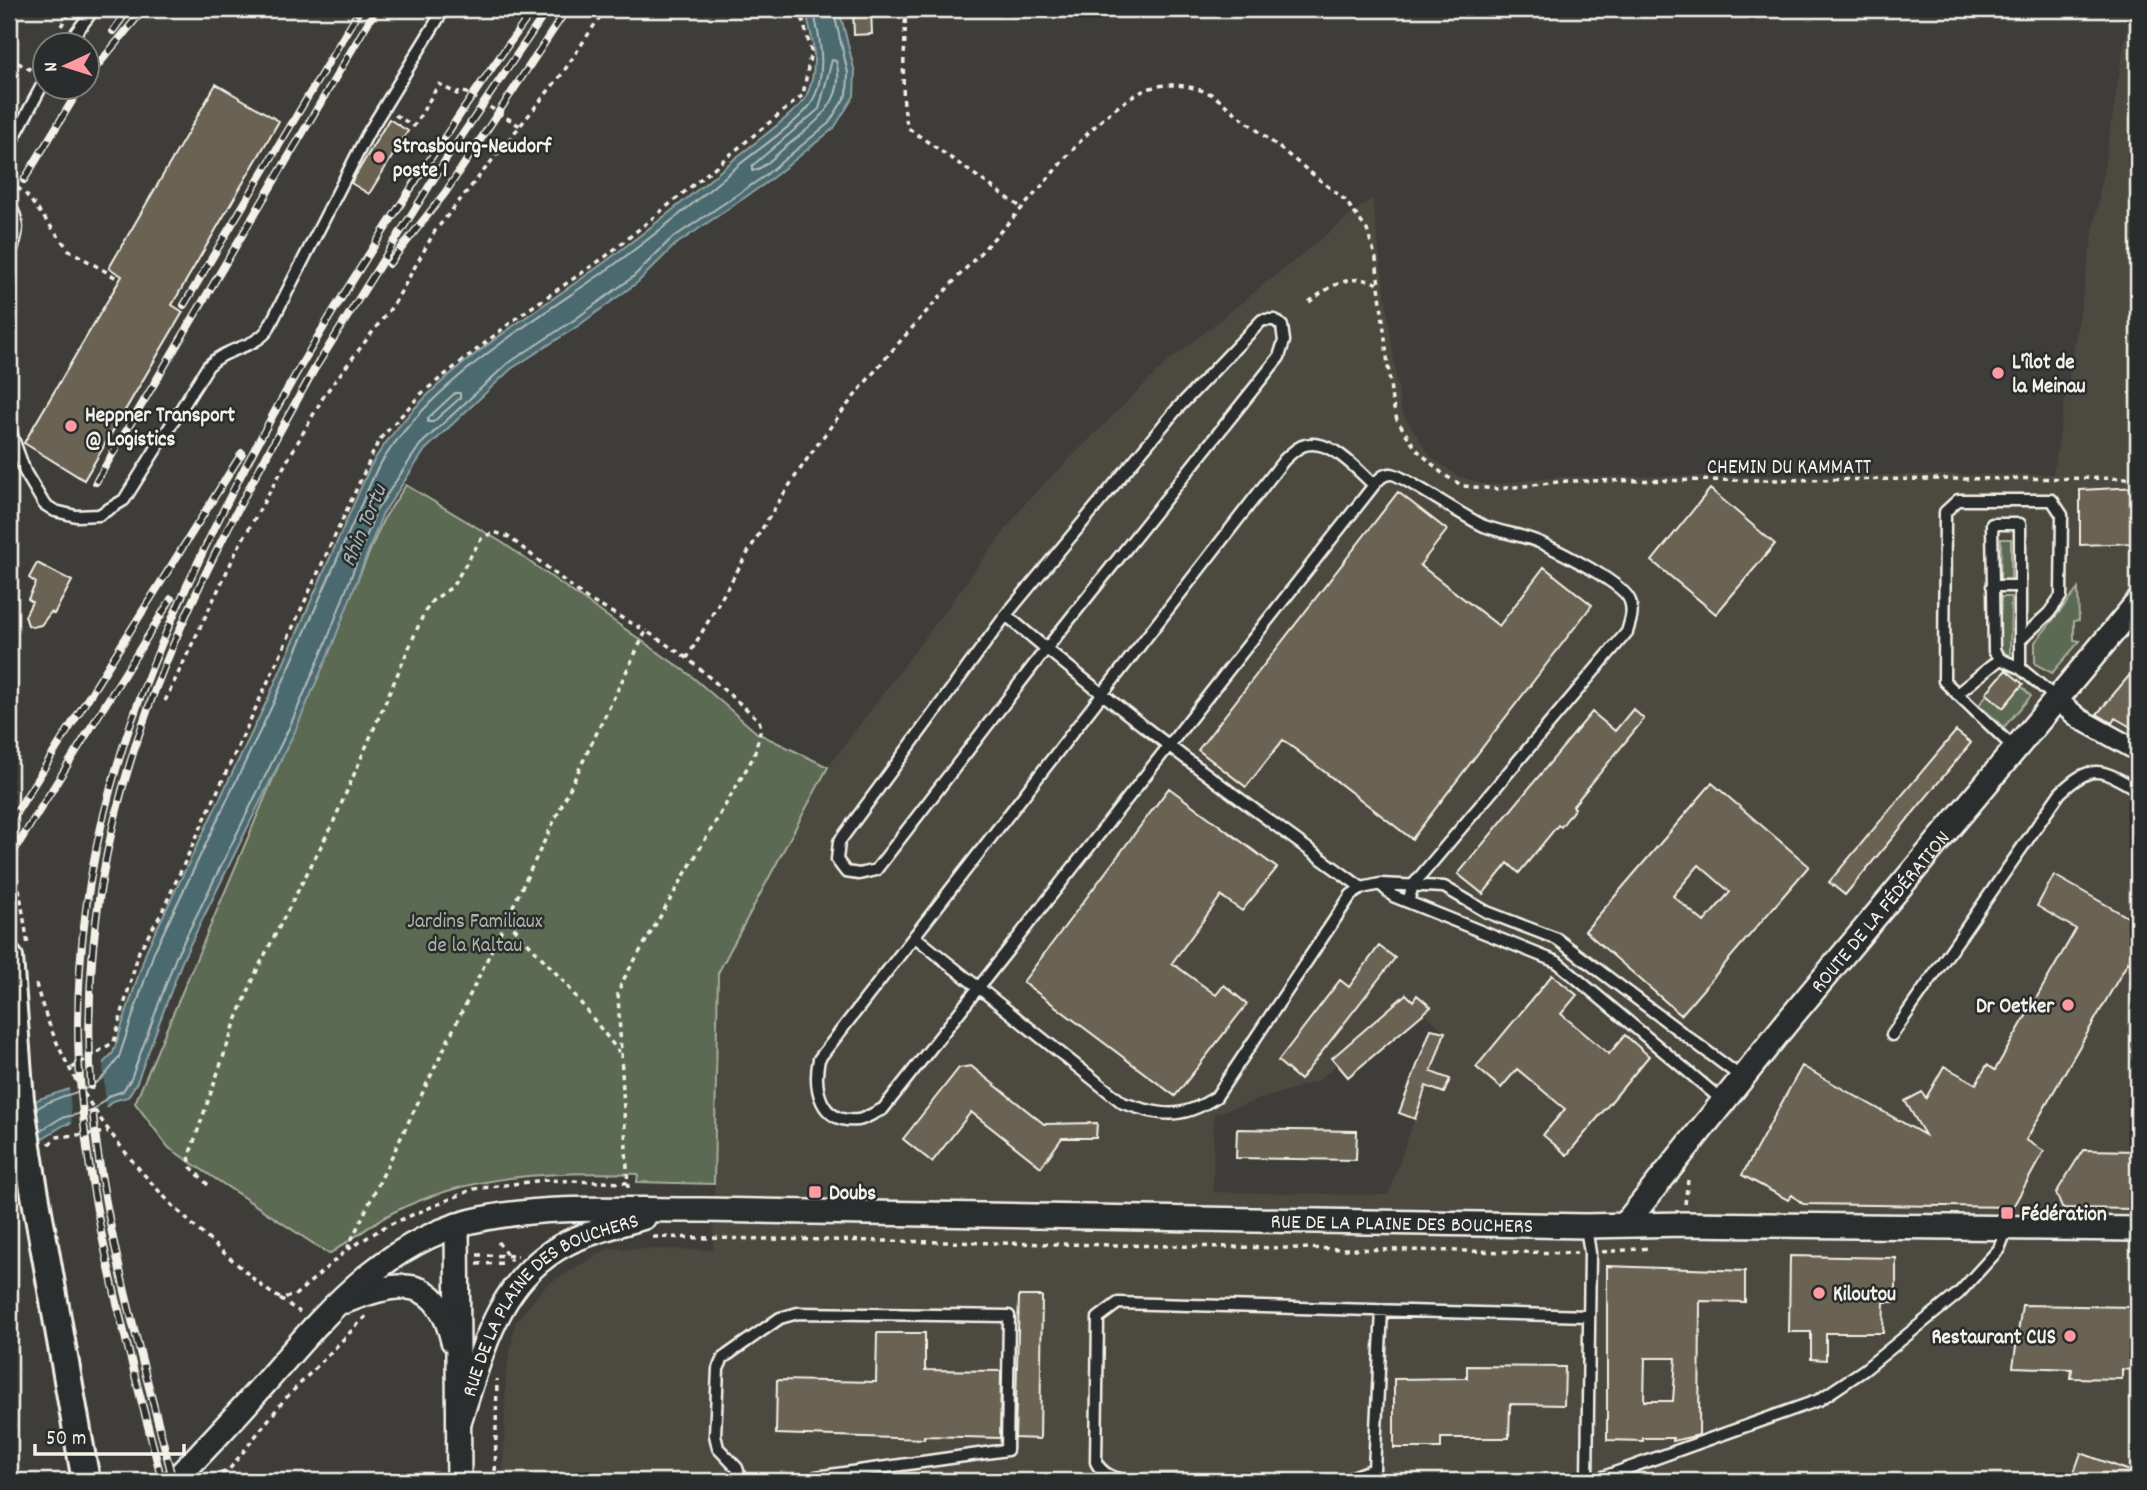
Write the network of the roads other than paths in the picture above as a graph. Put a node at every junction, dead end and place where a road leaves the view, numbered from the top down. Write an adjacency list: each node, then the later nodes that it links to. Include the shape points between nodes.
1 (94, 9): 3 (lane)
2 (443, 9): 8 (lane, via 383,109 267,331 257,341 219,355 208,366 124,500 99,515 55,511 44,504 25,472)
3 (77, 32)
4 (33, 102): 5 (lane)
5 (9, 146)
6 (9, 206): 7 (lane, via 17,225)
7 (9, 258)
8 (9, 427)
9 (1374, 485): 19 (lane, via 1331,448 1318,444 1303,446 1284,460); 21 (lane); 26 (lane, via 1390,473 1401,475 1431,498 1484,526 1541,543 1618,586 1629,598 1632,613 1627,632)
10 (1992, 586): 11 (lane); 11 (lane, via 1992,524 2020,524); 16 (lane, via 1991,636)
11 (2020, 586): 14 (lane)
12 (2138, 602): 20 (street, ROUTE DE LA FÉDÉRATION)
13 (1006, 615): 15 (lane); 15 (lane, via 839,842 837,860 846,872 876,870); 15 (lane, via 1176,410 1262,320 1275,320 1282,326 1284,341 1279,357)
14 (2020, 640): 17 (lane); 18 (lane, via 2061,596 2062,515 2052,500 1958,500 1945,512 1944,603 1944,681)
15 (1046, 649): 19 (lane)
16 (2000, 659): 17 (lane); 18 (lane)
17 (2020, 668): 20 (lane)
18 (1957, 694): 22 (lane)
19 (1101, 695): 21 (lane); 29 (lane)
20 (2057, 700): 22 (street, ROUTE DE LA FÉDÉRATION); 23 (street, via 2080,719)
21 (1168, 747): 27 (lane); 31 (lane)
22 (2015, 750): 33 (street, ROUTE DE LA FÉDÉRATION)
23 (2138, 751)
24 (2138, 790): 32 (lane, via 2104,771 2090,770 2076,777 2060,793)
25 (1380, 884): 26 (lane); 27 (lane); 28 (lane)
26 (1413, 885): 28 (lane); 33 (lane, via 1444,887 1487,912 1557,939)
27 (1362, 888): 31 (lane, via 1351,895 1216,1097 1196,1110 1153,1113 1123,1103)
28 (1408, 902): 34 (lane, via 1557,962)
29 (914, 936): 31 (lane); 31 (lane, via 819,1059 815,1079 824,1108 839,1118 859,1120 883,1109)
30 (19, 955): 46 (main road, bridge, via 20,1100)
31 (979, 987)
32 (1892, 1035)
33 (1742, 1078): 34 (street, ROUTE DE LA FÉDÉRATION)
34 (1723, 1101): 36 (street, ROUTE DE LA FÉDÉRATION)
35 (665, 1211): 37 (street, RUE DE LA PLAINE DES BOUCHERS, via 532,1211); 38 (street, RUE DE LA PLAINE DES BOUCHERS); 45 (street, RUE DE LA PLAINE DES BOUCHERS, via 569,1242 526,1271 495,1318)
36 (1626, 1223): 38 (street, RUE DE LA PLAINE DES BOUCHERS); 39 (street, RUE DE LA PLAINE DES BOUCHERS)
37 (457, 1225): 41 (street, via 404,1248); 45 (street, RUE DE LA PLAINE DES BOUCHERS)
38 (1587, 1226): 43 (lane)
39 (2008, 1228): 40 (street, RUE DE LA PLAINE DES BOUCHERS); 54 (lane, via 1999,1249 1959,1293 1864,1370 1819,1399)
40 (2138, 1229)
41 (331, 1308): 44 (street); 45 (street, via 399,1285 418,1288 436,1301 453,1344)
42 (1382, 1310): 43 (lane); 52 (lane, via 1118,1303 1098,1318 1096,1462 1111,1479); 53 (lane, via 1374,1469)
43 (1589, 1316): 54 (lane)
44 (234, 1418): 47 (street); 48 (street)
45 (459, 1422): 49 (street, RUE DE LA PLAINE DES BOUCHERS)
46 (86, 1480)
47 (174, 1481)
48 (197, 1481)
49 (459, 1481)
50 (741, 1481): 51 (lane, via 737,1468 718,1448 715,1435 718,1369 723,1358 780,1318 798,1313 1009,1316 1006,1450)
51 (810, 1481)
52 (1175, 1481)
53 (1340, 1481)
54 (1589, 1481)

